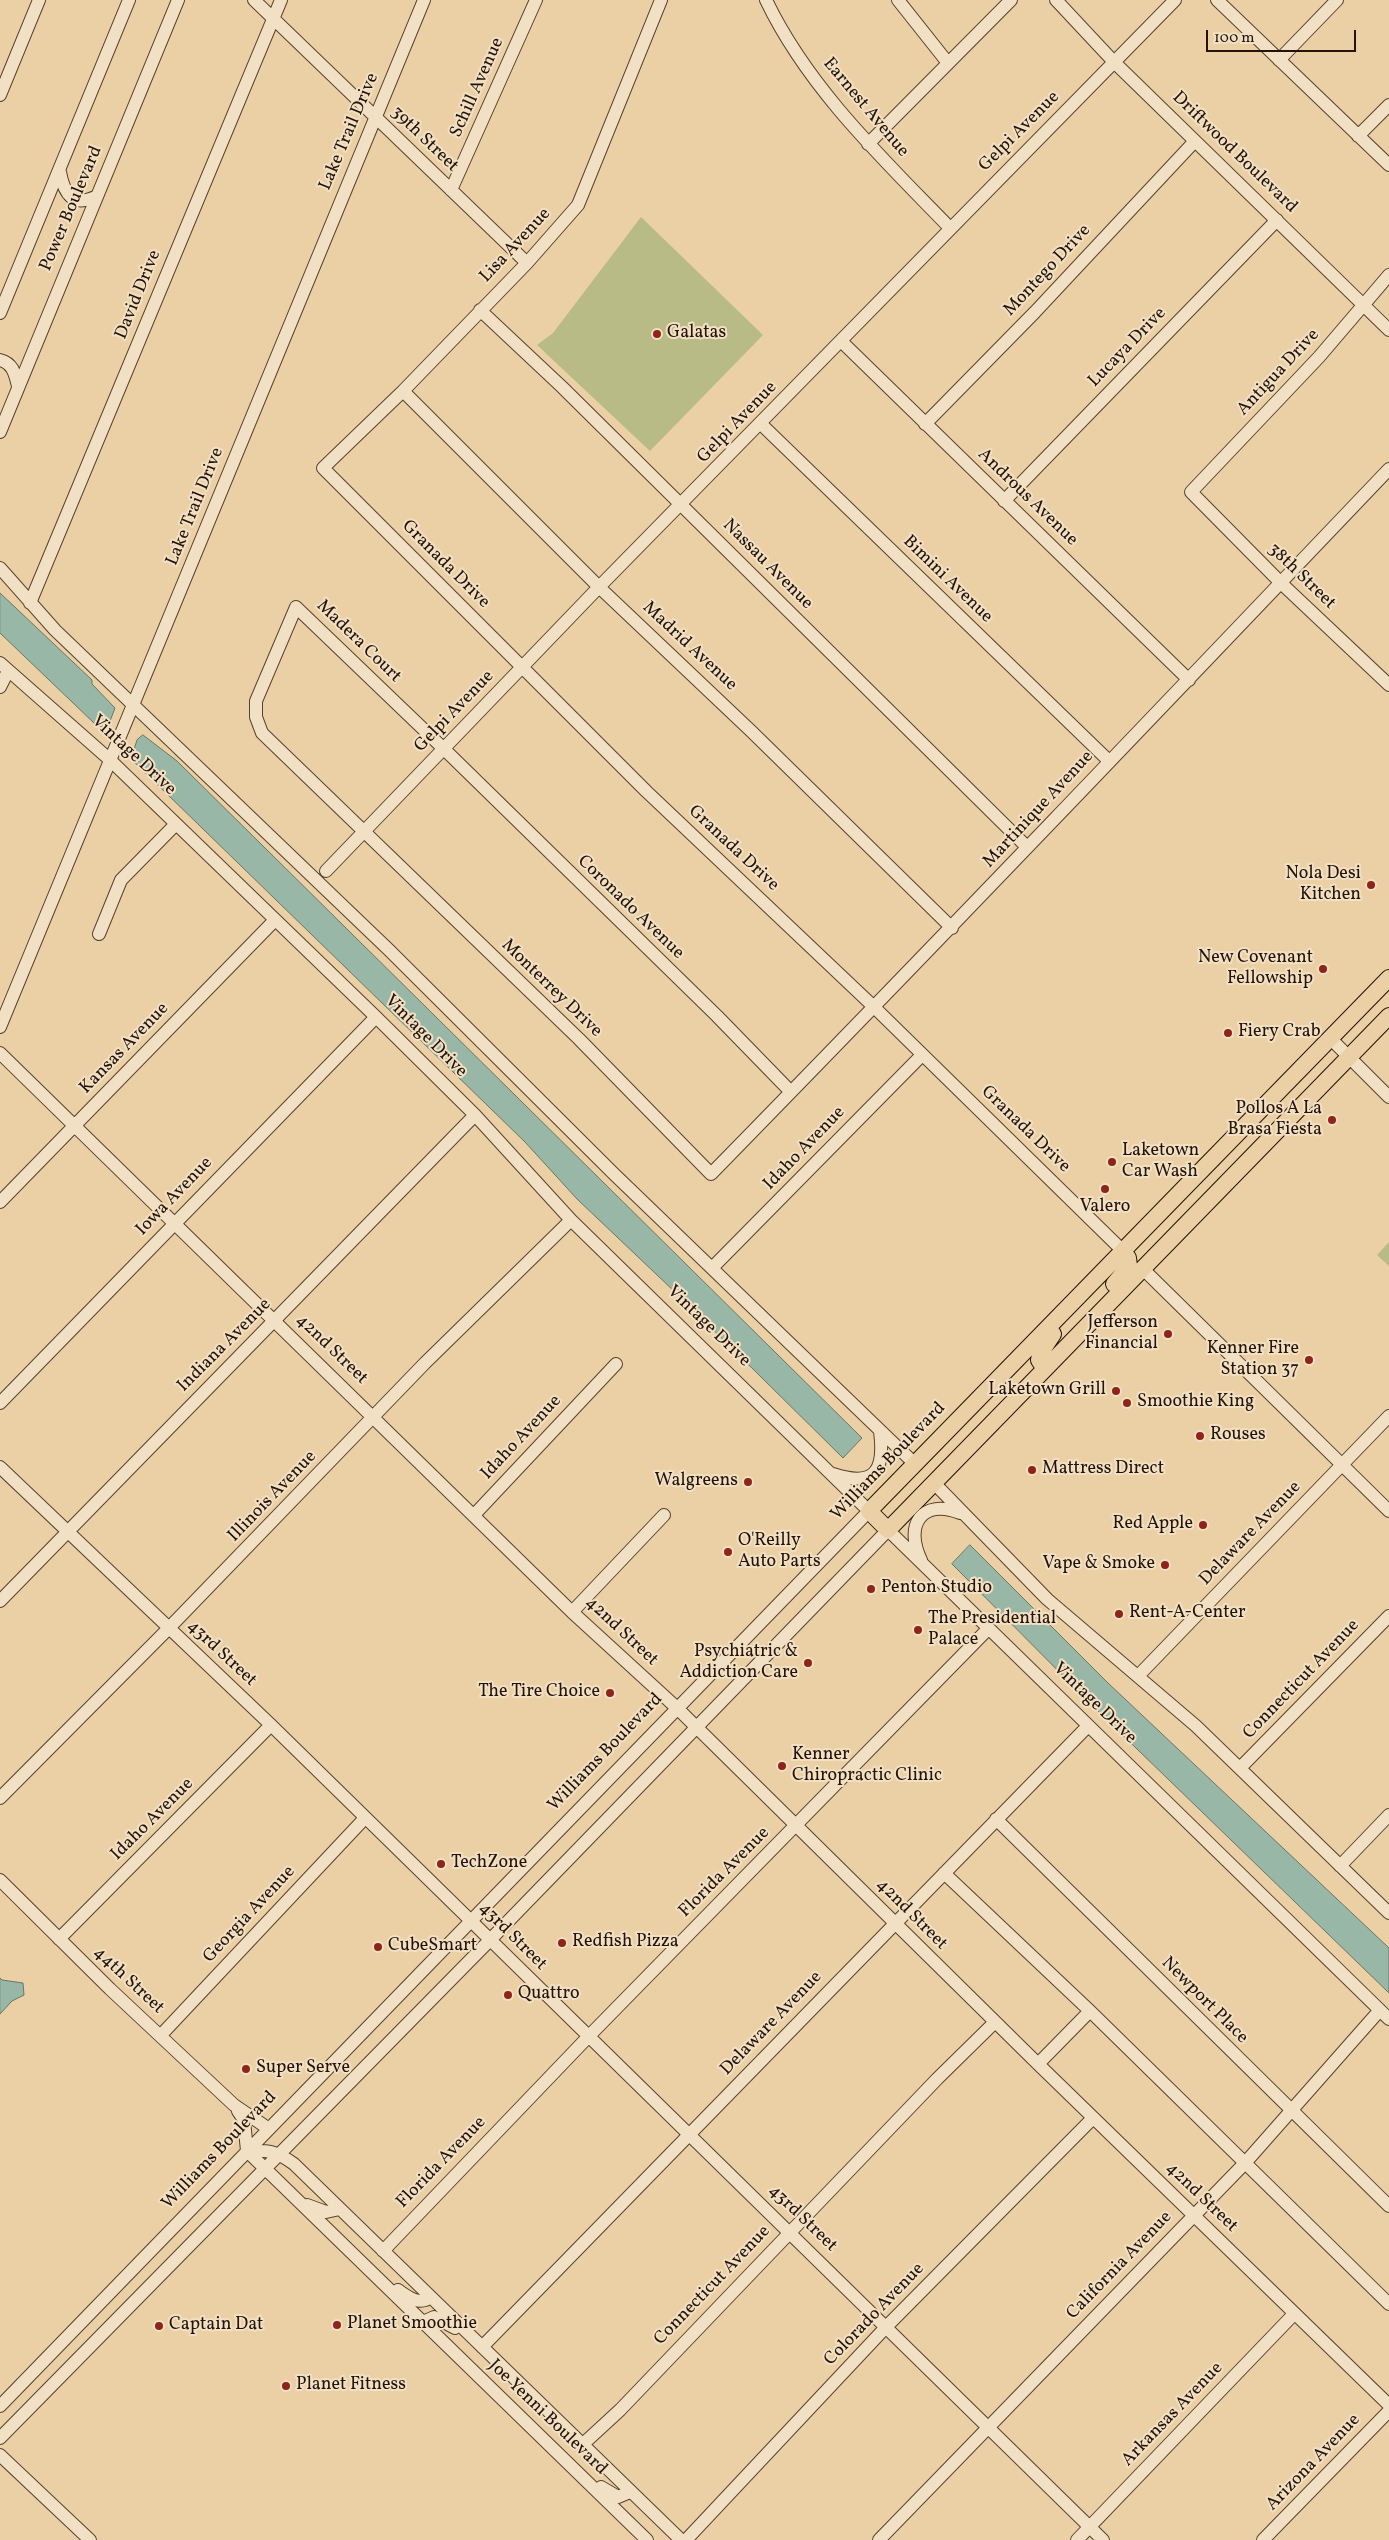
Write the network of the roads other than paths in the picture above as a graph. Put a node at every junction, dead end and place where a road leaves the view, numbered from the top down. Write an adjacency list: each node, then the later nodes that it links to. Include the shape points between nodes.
1 (39, 0): 20 (street)
2 (129, 0): 27 (street, Power Boulevard)
3 (178, 0): 29 (street, Power Boulevard)
4 (254, 0): 16 (street, 39th Street)
5 (281, 0): 16 (street, David Drive)
6 (424, 0): 22 (street, Lake Trail Drive)
7 (536, 0): 28 (street, Schill Avenue)
8 (661, 0): 32 (street, Lisa Avenue, via 578,205)
9 (766, 0): 25 (street, Earnest Avenue, via 775,19 817,80)
10 (898, 0): 19 (street)
11 (1011, 0): 19 (street)
12 (1056, 0): 18 (street, Driftwood Boulevard)
13 (1176, 0): 18 (street, Gelpi Avenue)
14 (1217, 0): 17 (street)
15 (1337, 0): 17 (street)
16 (274, 18): 22 (street, 39th Street); 53 (street, David Drive)
17 (1279, 60): 23 (street)
18 (1114, 62): 24 (street, Driftwood Boulevard); 31 (street, Gelpi Avenue)
19 (948, 63): 25 (street)
20 (0, 95)
21 (1389, 105): 23 (street)
22 (375, 116): 28 (street, 39th Street); 59 (street, Lake Trail Drive)
23 (1358, 136): 26 (street)
24 (1195, 141): 30 (street, Driftwood Boulevard); 43 (street, Montego Drive)
25 (868, 144): 31 (street, Earnest Avenue)
26 (1389, 166)
27 (60, 172): 29 (street, via 62,186 75,200 81,202); 36 (street, Power Boulevard)
28 (451, 190): 32 (street, 39th Street)
29 (97, 196): 40 (street, Power Boulevard)
30 (1277, 220): 34 (street, Driftwood Boulevard); 48 (street, Lucaya Drive)
31 (950, 228): 38 (street, Gelpi Avenue)
32 (527, 263): 35 (street, Lisa Avenue)
33 (1389, 275): 34 (street, Antigua Drive)
34 (1365, 304): 37 (street, Driftwood Boulevard); 47 (street, Antigua Drive)
35 (480, 310): 41 (street, Lisa Avenue); 49 (street, Nassau Avenue)
36 (0, 313)
37 (1389, 330)
38 (840, 341): 42 (street, Gelpi Avenue); 43 (street, Androus Avenue)
39 (0, 360): 40 (street, via 14,371)
40 (18, 386): 44 (street, Power Boulevard)
41 (403, 391): 45 (street, Lisa Avenue); 52 (street, Madrid Avenue)
42 (761, 424): 49 (street, Gelpi Avenue); 62 (street, Bimini Avenue)
43 (925, 424): 48 (street, Androus Avenue)
44 (0, 432)
45 (323, 468): 55 (street, Granada Drive)
46 (1389, 468): 51 (street, Martinique Avenue)
47 (1191, 492): 51 (street, 38th Street)
48 (1004, 501): 56 (street, Androus Avenue)
49 (681, 506): 52 (street, Gelpi Avenue); 65 (street, Nassau Avenue)
50 (0, 568): 53 (street, Vintage Drive)
51 (1281, 582): 56 (street, Martinique Avenue); 57 (street, 38th Street)
52 (600, 588): 55 (street, Gelpi Avenue); 68 (street, Madrid Avenue, via 751,730)
53 (30, 604): 59 (street, Vintage Drive)
54 (4, 667): 58 (street); 61 (street, Vintage Drive)
55 (522, 667): 60 (street, Gelpi Avenue); 71 (street, Granada Drive, via 646,791)
56 (1189, 680): 62 (street, Martinique Avenue)
57 (1389, 685)
58 (0, 687)
59 (133, 704): 61 (street, Lake Trail Drive); 89 (street, Vintage Drive)
60 (444, 749): 64 (street, Gelpi Avenue); 64 (street, Madera Court, via 296,607 256,701 256,717 262,732); 79 (street, Coronado Avenue)
61 (109, 759): 63 (street, Vintage Drive); 74 (street, Lake Trail Drive)
62 (1109, 761): 65 (street, Martinique Avenue)
63 (176, 824): 67 (street, Vintage Drive); 69 (street, via 120,880)
64 (363, 832): 66 (street, Gelpi Avenue); 83 (street, Monterrey Drive, via 578,1039)
65 (1027, 847): 68 (street, Martinique Avenue)
66 (326, 871)
67 (276, 920): 73 (street, Vintage Drive); 82 (street, Kansas Avenue)
68 (952, 928): 71 (street, Martinique Avenue)
69 (99, 934)
70 (1389, 978): 75 (main road, Williams Boulevard)
71 (874, 1007): 77 (street, Granada Drive); 79 (street, Martinique Avenue)
72 (1389, 1016): 78 (main road)
73 (376, 1017): 81 (street, Vintage Drive); 87 (street, Iowa Avenue)
74 (0, 1026)
75 (1330, 1038): 78 (street); 85 (main road, Williams Boulevard)
76 (0, 1053): 82 (street, 42nd Street)
77 (922, 1055): 88 (street, Granada Drive); 89 (street, Idaho Avenue)
78 (1350, 1057): 80 (street); 90 (main road)
79 (791, 1092): 83 (street, Martinique Avenue)
80 (1389, 1097)
81 (475, 1114): 86 (street, Vintage Drive); 93 (street, Indiana Avenue)
82 (74, 1126): 84 (street, Kansas Avenue); 87 (street, 42nd Street)
83 (711, 1174)
84 (0, 1202)
85 (1166, 1207): 88 (main road, Williams Boulevard); 90 (main road, via 1163,1222 1137,1251 1136,1259)
86 (570, 1220): 98 (street, Illinois Avenue); 103 (street, Vintage Drive)
87 (173, 1224): 93 (street, 42nd Street); 96 (street, Iowa Avenue)
88 (1124, 1251): 91 (main road, Williams Boulevard); 92 (main road, via 1128,1266 1102,1298)
89 (712, 1268): 99 (street, Vintage Drive)
90 (1143, 1269): 92 (main road); 101 (street)
91 (1080, 1295): 95 (main road, via 1041,1352 1039,1360); 100 (main road, Williams Boulevard)
92 (1102, 1311): 95 (main road)
93 (275, 1321): 98 (street, 42nd Street); 111 (street, Indiana Avenue)
94 (616, 1364): 107 (street, Idaho Avenue)
95 (1045, 1370): 104 (main road)
96 (0, 1403)
97 (1389, 1416): 101 (street, Delaware Avenue)
98 (375, 1417): 107 (street, 42nd Street); 116 (street, Illinois Avenue)
99 (880, 1431): 100 (street, Vintage Drive); 103 (street, via 883,1453 875,1472 860,1480)
100 (916, 1464): 104 (main road, Vintage Drive); 105 (main road, Williams Boulevard)
101 (1342, 1465): 106 (street); 118 (street, Delaware Avenue)
102 (0, 1467): 111 (street, 43rd Street)
103 (831, 1474): 105 (street, Vintage Drive)
104 (934, 1483): 109 (street, Vintage Drive); 110 (main road)
105 (869, 1511): 110 (main road, Vintage Drive); 119 (street, Williams Boulevard)
106 (1389, 1511)
107 (474, 1515): 114 (street, 42nd Street)
108 (664, 1515): 114 (street)
109 (965, 1515): 112 (street, via 939,1507 919,1518 913,1537); 118 (street, Vintage Drive, via 1047,1599)
110 (888, 1530): 112 (street, Vintage Drive); 122 (street)
111 (66, 1531): 113 (street, Indiana Avenue); 116 (street, 43rd Street)
112 (926, 1568): 117 (street, Vintage Drive)
113 (0, 1601)
114 (572, 1612): 119 (street, 42nd Street)
115 (1389, 1616): 123 (street, Connecticut Avenue)
116 (168, 1629): 120 (street, 43rd Street); 124 (street, Illinois Avenue)
117 (988, 1629): 121 (street, Vintage Drive); 128 (street, Florida Avenue)
118 (1138, 1676): 123 (street, Vintage Drive)
119 (677, 1708): 122 (street, 42nd Street); 133 (street, Williams Boulevard)
120 (271, 1726): 126 (street, 43rd Street); 135 (street, Idaho Avenue)
121 (1088, 1726): 127 (street, Delaware Avenue); 138 (street, Vintage Drive)
122 (696, 1727): 128 (street, 42nd Street); 136 (street)
123 (1240, 1768): 129 (street, Vintage Drive)
124 (0, 1798)
125 (1389, 1815): 129 (street)
126 (364, 1818): 133 (street, 43rd Street); 140 (street, Georgia Avenue)
127 (996, 1820): 130 (street, Delaware Avenue); 144 (street, Newport Place)
128 (796, 1826): 134 (street, 42nd Street); 141 (street, Florida Avenue)
129 (1340, 1866): 132 (street, Vintage Drive)
130 (944, 1873): 134 (street, Delaware Avenue); 137 (street)
131 (0, 1880): 135 (street, 44th Street)
132 (1389, 1913)
133 (471, 1921): 136 (street, 43rd Street); 146 (street, Williams Boulevard)
134 (894, 1923): 139 (street, 42nd Street); 147 (street, Delaware Avenue)
135 (59, 1939): 140 (street, 44th Street)
136 (490, 1940): 141 (street, 43rd Street); 150 (street)
137 (1090, 2011): 142 (street); 151 (street)
138 (1384, 2014): 144 (street, California Avenue)
139 (995, 2022): 142 (street, 42nd Street); 157 (street, Connecticut Avenue)
140 (160, 2035): 143 (street, 44th Street)
141 (588, 2037): 147 (street, 43rd Street); 158 (street, Florida Avenue)
142 (1038, 2064): 145 (street, 42nd Street)
143 (234, 2105): 146 (street, 44th Street); 149 (street, 44th Street, via 244,2120)
144 (1290, 2111): 151 (street, California Avenue); 154 (street, Newport Place)
145 (1094, 2118): 156 (street, 42nd Street); 165 (street, Colorado Avenue)
146 (269, 2129): 148 (street); 149 (street, Williams Boulevard)
147 (689, 2134): 157 (street, 43rd Street); 167 (street, Delaware Avenue)
148 (266, 2150): 149 (street); 150 (street); 152 (street)
149 (247, 2151): 152 (street, Joe Yenni Boulevard); 164 (street, Williams Boulevard)
150 (280, 2154): 152 (street); 155 (street, Joe Yenni Boulevard)
151 (1245, 2163): 156 (street, California Avenue); 161 (street)
152 (266, 2169): 153 (street, Joe Yenni Boulevard); 166 (street)
153 (295, 2197): 155 (street, Joe Yenni Boulevard, via 321,2211); 159 (street, Joe Yenni Boulevard)
154 (1389, 2206)
155 (340, 2209): 158 (street, Joe Yenni Boulevard)
156 (1193, 2215): 162 (street, 42nd Street); 173 (street, California Avenue)
157 (790, 2231): 165 (street, 43rd Street); 175 (street, Connecticut Avenue, via 620,2410)
158 (383, 2250): 160 (street, Joe Yenni Boulevard)
159 (372, 2272): 160 (street, Joe Yenni Boulevard, via 410,2299 424,2301); 163 (street, Joe Yenni Boulevard)
160 (430, 2297): 167 (street, Joe Yenni Boulevard)
161 (1389, 2304)
162 (1294, 2314): 170 (street, 42nd Street); 179 (street, Arkansas Avenue)
163 (423, 2322): 167 (street, Joe Yenni Boulevard, via 434,2317 445,2321); 177 (street, Joe Yenni Boulevard)
164 (80, 2324): 166 (street); 168 (street, Williams Boulevard)
165 (887, 2326): 173 (street, 43rd Street); 183 (street, Colorado Avenue)
166 (97, 2340): 169 (street)
167 (479, 2344): 175 (street, Joe Yenni Boulevard)
168 (58, 2346): 169 (street); 171 (street, Williams Boulevard)
169 (74, 2362): 174 (street)
170 (1389, 2405)
171 (0, 2406)
172 (1389, 2411): 187 (street, Arizona Avenue)
173 (987, 2428): 179 (street, 43rd Street); 184 (street, California Avenue)
174 (0, 2438)
175 (582, 2445): 178 (street, Joe Yenni Boulevard)
176 (0, 2455): 180 (street)
177 (572, 2467): 178 (street, via 613,2495 623,2496); 181 (street, Joe Yenni Boulevard)
178 (630, 2492): 182 (street, Joe Yenni Boulevard)
179 (1089, 2527): 185 (street, Arkansas Avenue); 186 (street, 43rd Street)
180 (90, 2540)
181 (647, 2540)
182 (681, 2540)
183 (686, 2540)
184 (880, 2540)
185 (1077, 2540)
186 (1103, 2540)
187 (1263, 2540)

